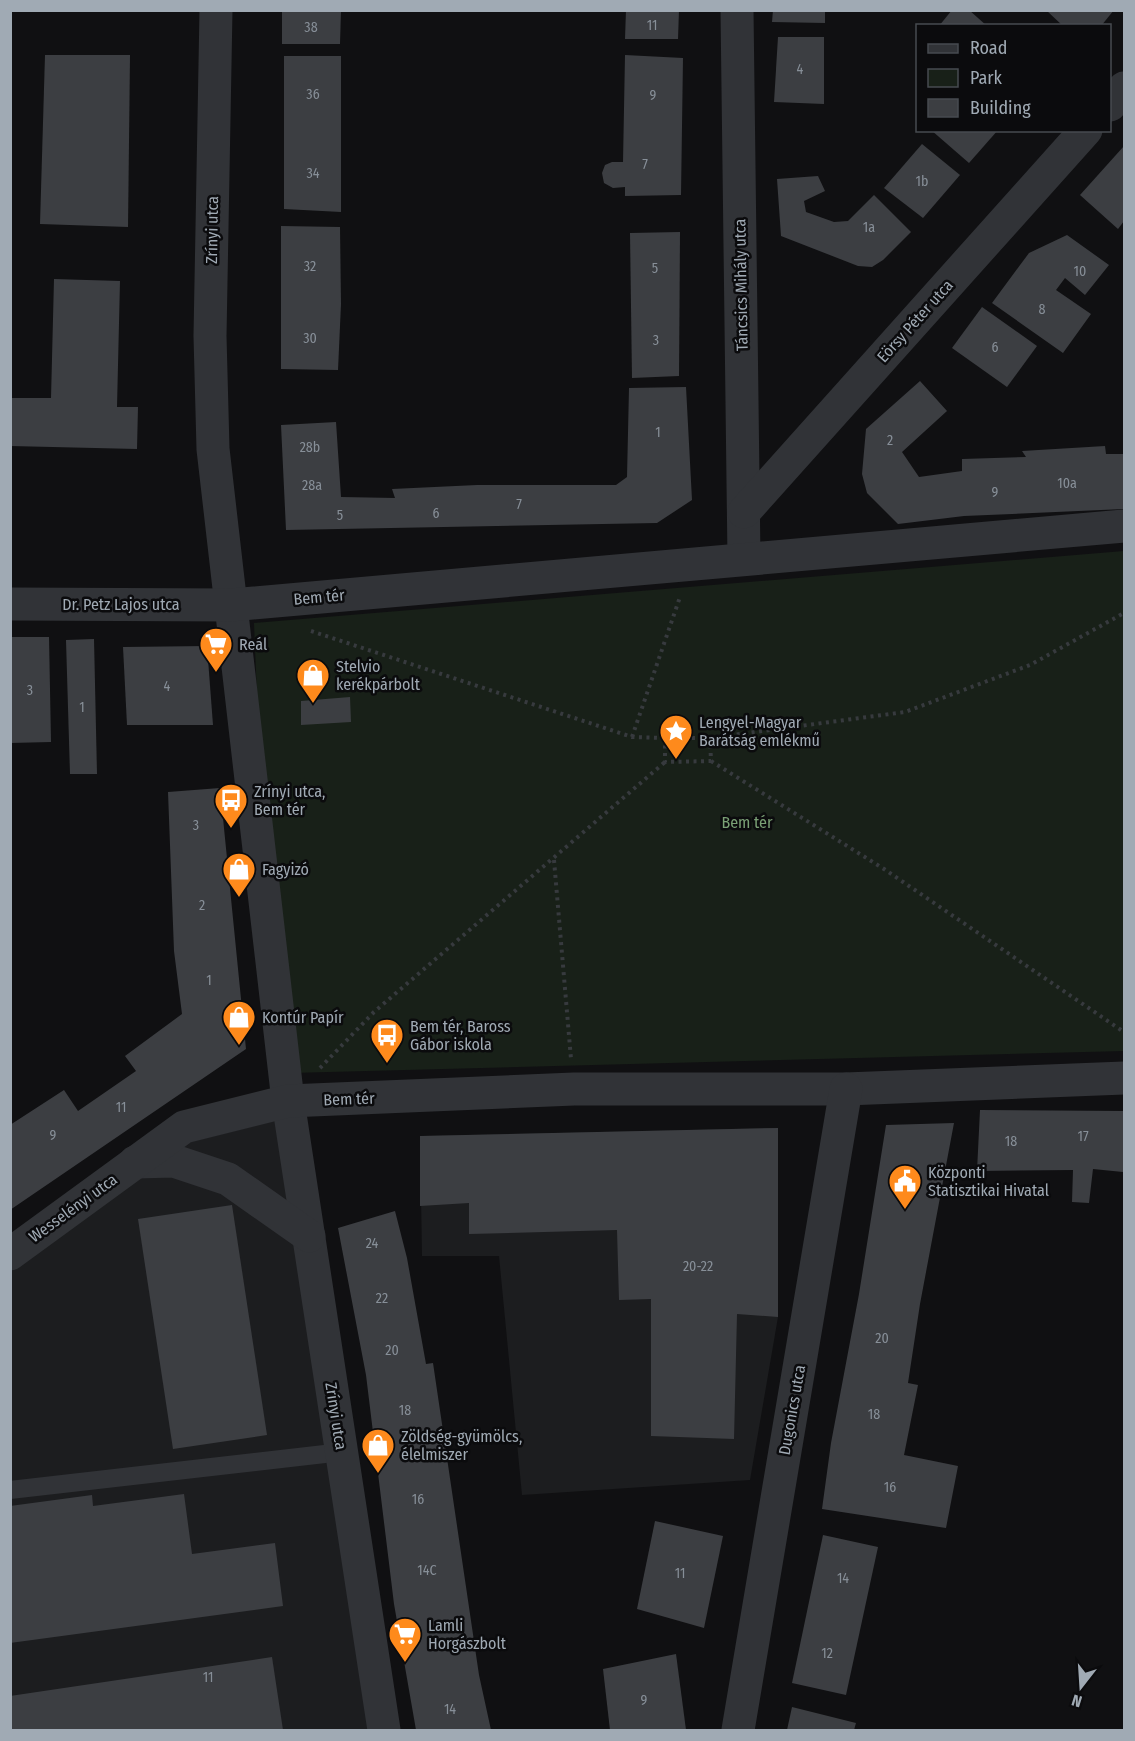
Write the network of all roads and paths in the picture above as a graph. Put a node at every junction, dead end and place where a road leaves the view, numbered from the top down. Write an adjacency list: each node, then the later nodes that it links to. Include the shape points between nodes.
1 (216, 10): 11 (street, Zrínyi utca, via 210,336 213,449)
2 (737, 10): 6 (street, Táncsics Mihály utca)
3 (1125, 88): 4 (street)
4 (1111, 104)
5 (1084, 132): 6 (street, Eörsy Péter utca)
6 (744, 512): 8 (street, Táncsics Mihály utca)
7 (1125, 526): 8 (street, Bem tér)
8 (744, 559): 9 (street, Bem tér)
9 (692, 562): 11 (street, Bem tér); 14 (path)
10 (10, 604): 11 (street, Dr. Petz Lajos utca)
11 (231, 605): 24 (street)
12 (1125, 613): 16 (path, via 1030,665 905,712)
13 (308, 630): 14 (path)
14 (632, 737): 15 (path)
15 (665, 738): 16 (path); 18 (path)
16 (710, 738): 17 (path)
17 (711, 761): 18 (path); 20 (path, via 884,869)
18 (665, 762): 19 (path)
19 (554, 859): 22 (path); 24 (path, via 374,1012)
20 (1125, 1032)
21 (1125, 1078): 23 (street, Bem tér)
22 (574, 1089): 23 (street, Bem tér); 24 (street, Bem tér)
23 (846, 1089): 31 (street, Dugonics utca)
24 (288, 1101): 25 (street, Wesselényi utca, via 184,1127); 26 (street, Zrínyi utca)
25 (135, 1162): 26 (street, Wesselényi utca, via 174,1161 228,1179); 27 (street, Wesselényi utca)
26 (309, 1236): 28 (street, Zrínyi utca)
27 (10, 1254)
28 (342, 1452): 29 (lane); 30 (street, Zrínyi utca)
29 (10, 1490)
30 (384, 1731)
31 (738, 1731)

